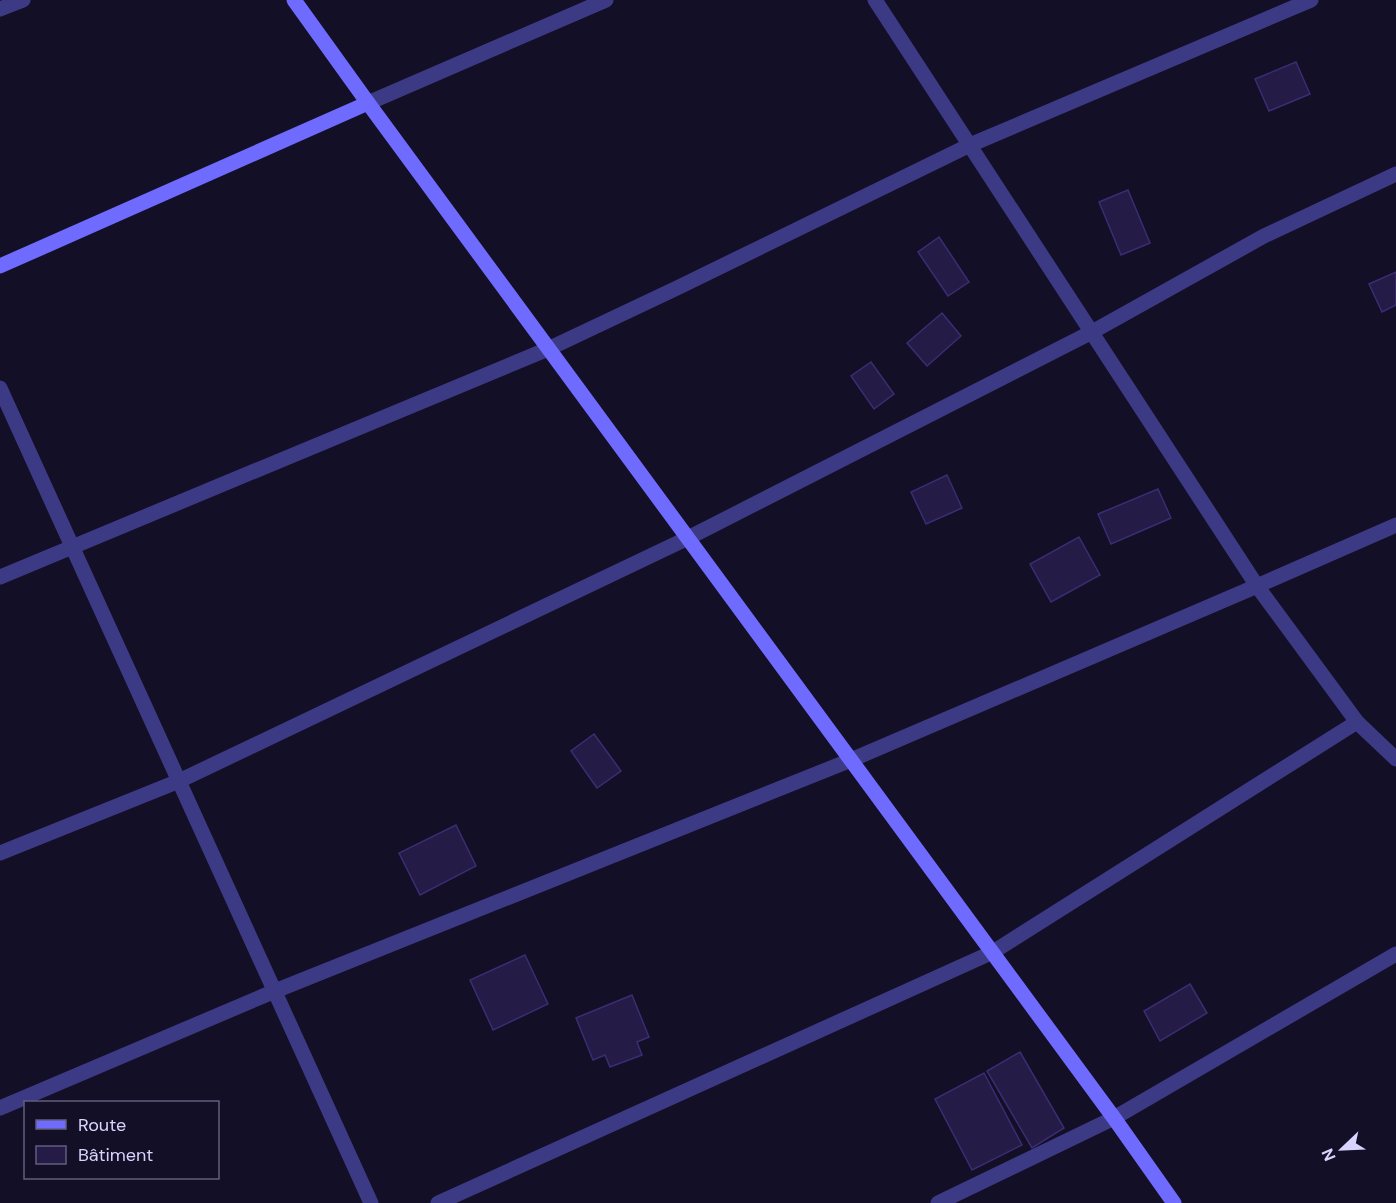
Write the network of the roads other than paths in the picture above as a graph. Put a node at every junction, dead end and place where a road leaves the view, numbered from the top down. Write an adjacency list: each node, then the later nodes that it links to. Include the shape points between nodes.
1 (23, 0): 6 (street)
2 (294, 0): 7 (main road)
3 (606, 0): 7 (street)
4 (875, 0): 8 (street)
5 (1311, 0): 8 (street)
6 (0, 9)
7 (368, 103): 10 (main road); 12 (main road)
8 (970, 145): 11 (street); 12 (street)
9 (1396, 174): 11 (street, via 1264,236)
10 (0, 266)
11 (1092, 332): 15 (street); 18 (street)
12 (548, 349): 15 (main road); 16 (street)
13 (0, 388): 16 (street)
14 (1396, 525): 18 (street)
15 (688, 538): 21 (main road); 22 (street)
16 (72, 548): 17 (street); 22 (street)
17 (0, 577)
18 (1257, 586): 19 (street); 21 (street)
19 (1357, 722): 20 (street); 24 (street)
20 (1396, 759)
21 (851, 760): 24 (main road); 26 (street)
22 (179, 781): 23 (street); 26 (street)
23 (0, 853)
24 (993, 952): 28 (main road); 30 (street)
25 (1396, 954): 28 (street)
26 (275, 991): 27 (street); 29 (street)
27 (0, 1108)
28 (1114, 1118): 31 (street); 32 (main road)
29 (371, 1203)
30 (438, 1203)
31 (938, 1203)
32 (1174, 1203)

